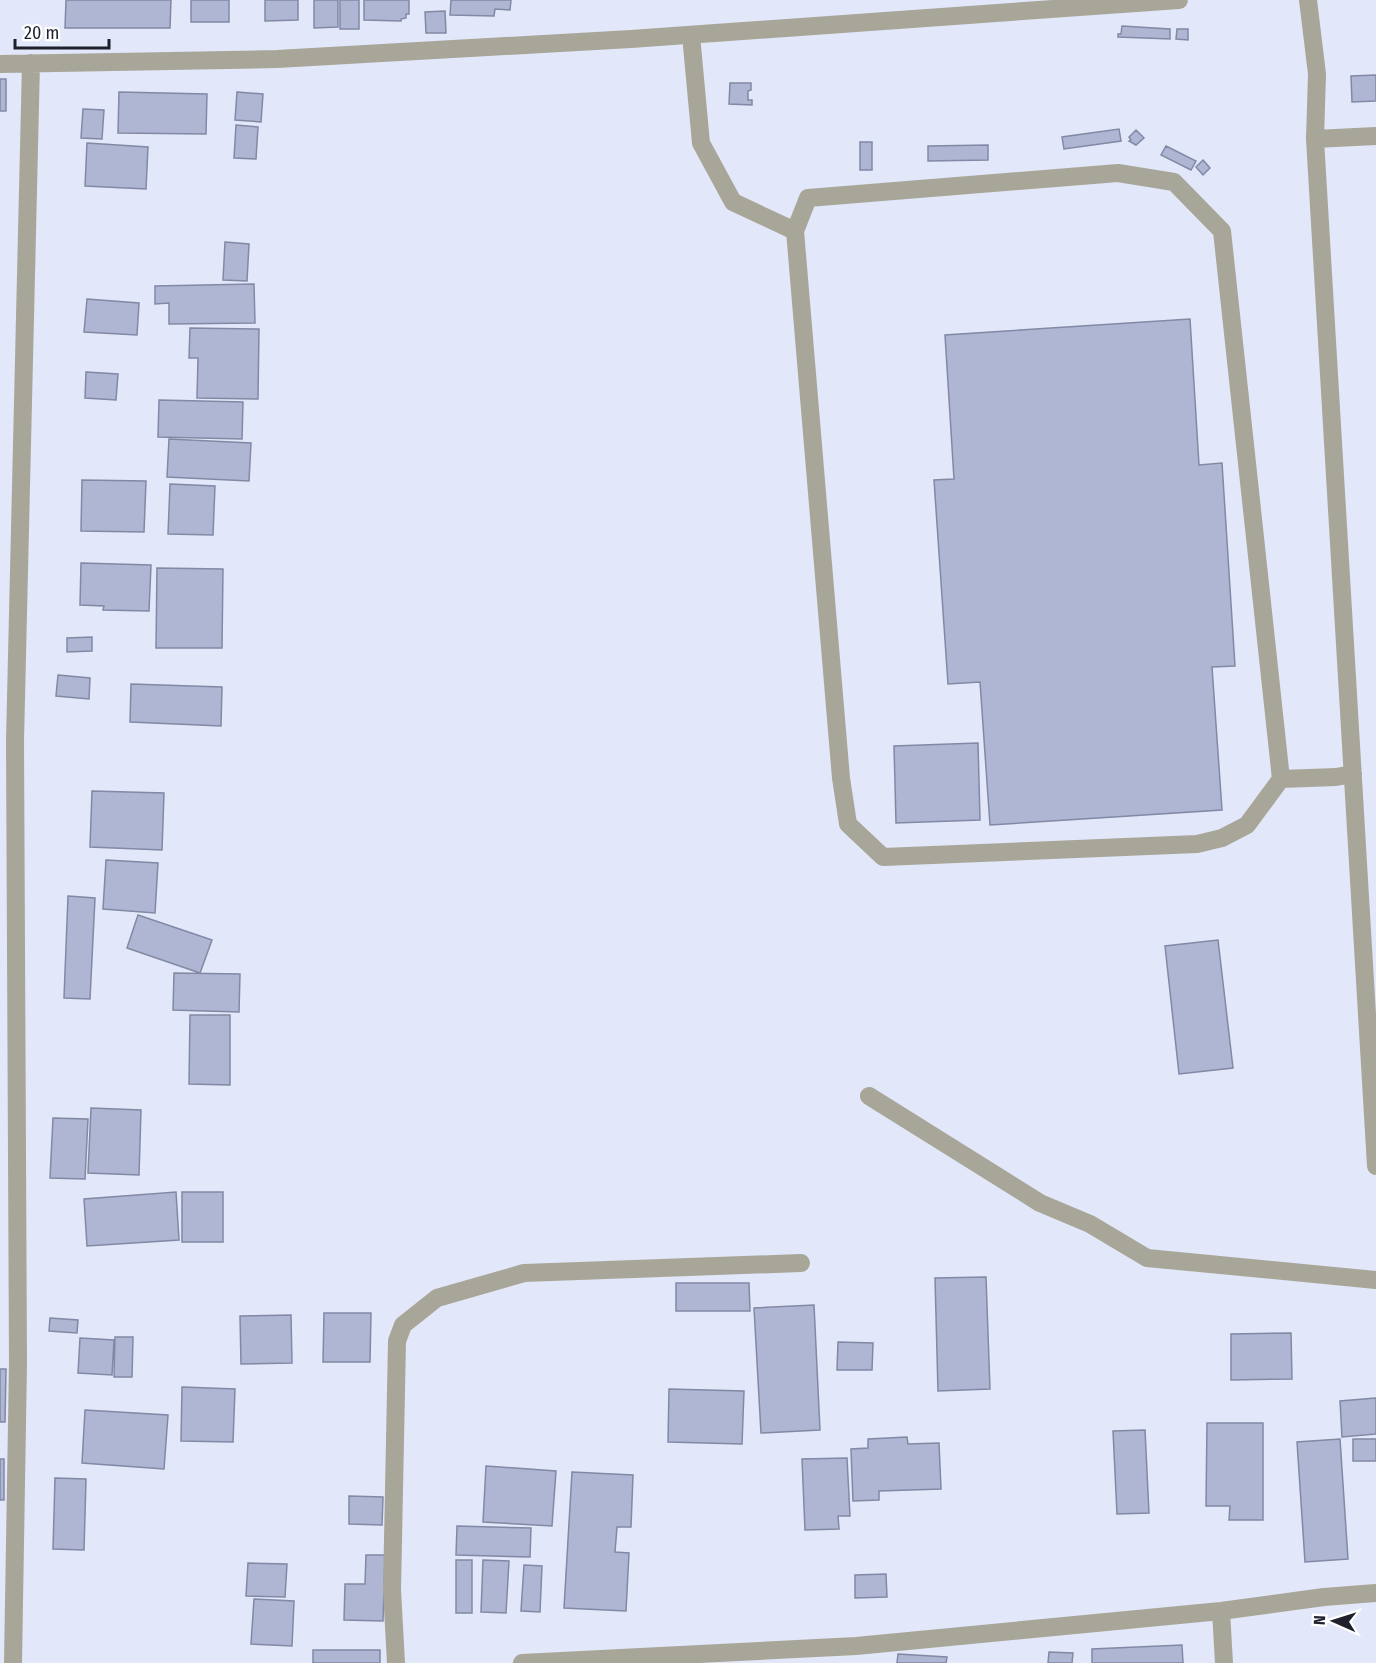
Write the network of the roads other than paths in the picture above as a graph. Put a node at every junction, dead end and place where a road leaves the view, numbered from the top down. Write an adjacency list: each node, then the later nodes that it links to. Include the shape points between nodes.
1 (1179, 0): 3 (street)
2 (1308, 0): 7 (street, via 1317,74)
3 (692, 35): 4 (street, via 277,59); 8 (street, via 701,143 733,202)
4 (31, 63): 5 (street); 18 (street, via 15,741 18,1363)
5 (0, 64)
6 (1376, 136): 7 (street)
7 (1315, 139): 9 (street)
8 (795, 231): 10 (street, via 808,198 1118,173 1174,182 1222,231); 10 (street, via 848,824 883,857 1197,844 1222,838 1247,825)
9 (1353, 774): 10 (street); 12 (street)
10 (1281, 779)
11 (869, 1096): 14 (street, via 1040,1203 1090,1224 1147,1258)
12 (1376, 1166)
13 (801, 1263): 19 (street, via 524,1273 437,1298 404,1325 397,1341 392,1590)
14 (1376, 1280)
15 (1376, 1593): 16 (street)
16 (1221, 1611): 17 (street); 21 (street)
17 (855, 1654): 20 (street)
18 (13, 1663)
19 (396, 1663)
20 (522, 1663)
21 (1224, 1663)

